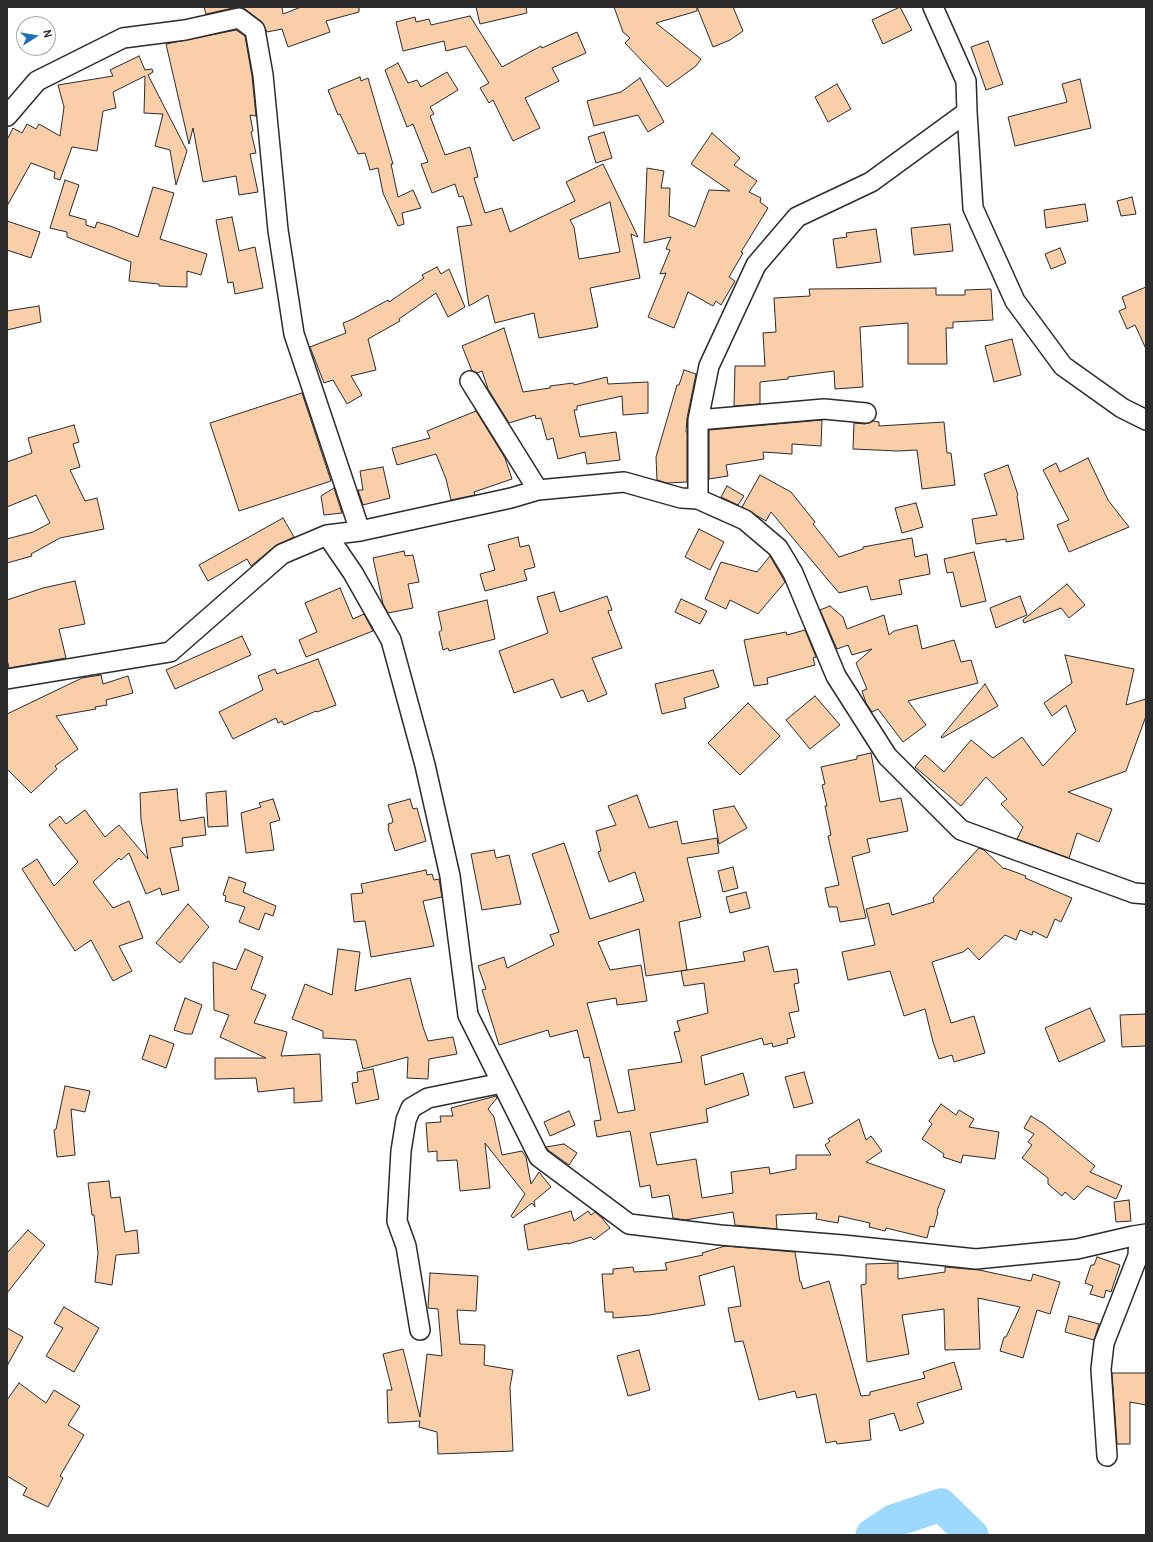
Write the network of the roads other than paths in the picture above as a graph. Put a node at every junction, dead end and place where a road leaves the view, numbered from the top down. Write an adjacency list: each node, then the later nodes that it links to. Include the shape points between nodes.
1 (933, 7): 2 (street, via 966,81)
2 (967, 112): 6 (street, via 871,182 797,217 756,265 709,366); 7 (street, via 973,208 1015,301 1063,366 1122,408)
3 (7, 116): 10 (street, via 38,81 123,38 185,30 239,18 255,30 263,75 278,230 294,334)
4 (470, 381): 8 (street)
5 (866, 413): 6 (street, via 824,409)
6 (698, 420): 9 (street)
7 (1146, 420)
8 (538, 490): 9 (street, via 624,482 680,498); 10 (street)
9 (698, 499): 13 (street, via 745,520 778,548 793,573 836,676 887,756 961,830 1134,893)
10 (360, 531): 11 (street)
11 (327, 535): 12 (street, via 282,554 170,652); 14 (street, via 354,573 391,640 426,765 450,876 468,1015)
12 (7, 679)
13 (1146, 894)
14 (502, 1084): 15 (street, via 540,1157 629,1224 976,1259 1077,1249); 16 (street, via 428,1098 411,1108 406,1120 397,1221 406,1246)
15 (1142, 1235): 17 (street, via 1138,1256 1104,1343 1101,1368)
16 (420, 1330)
17 (1107, 1456)

